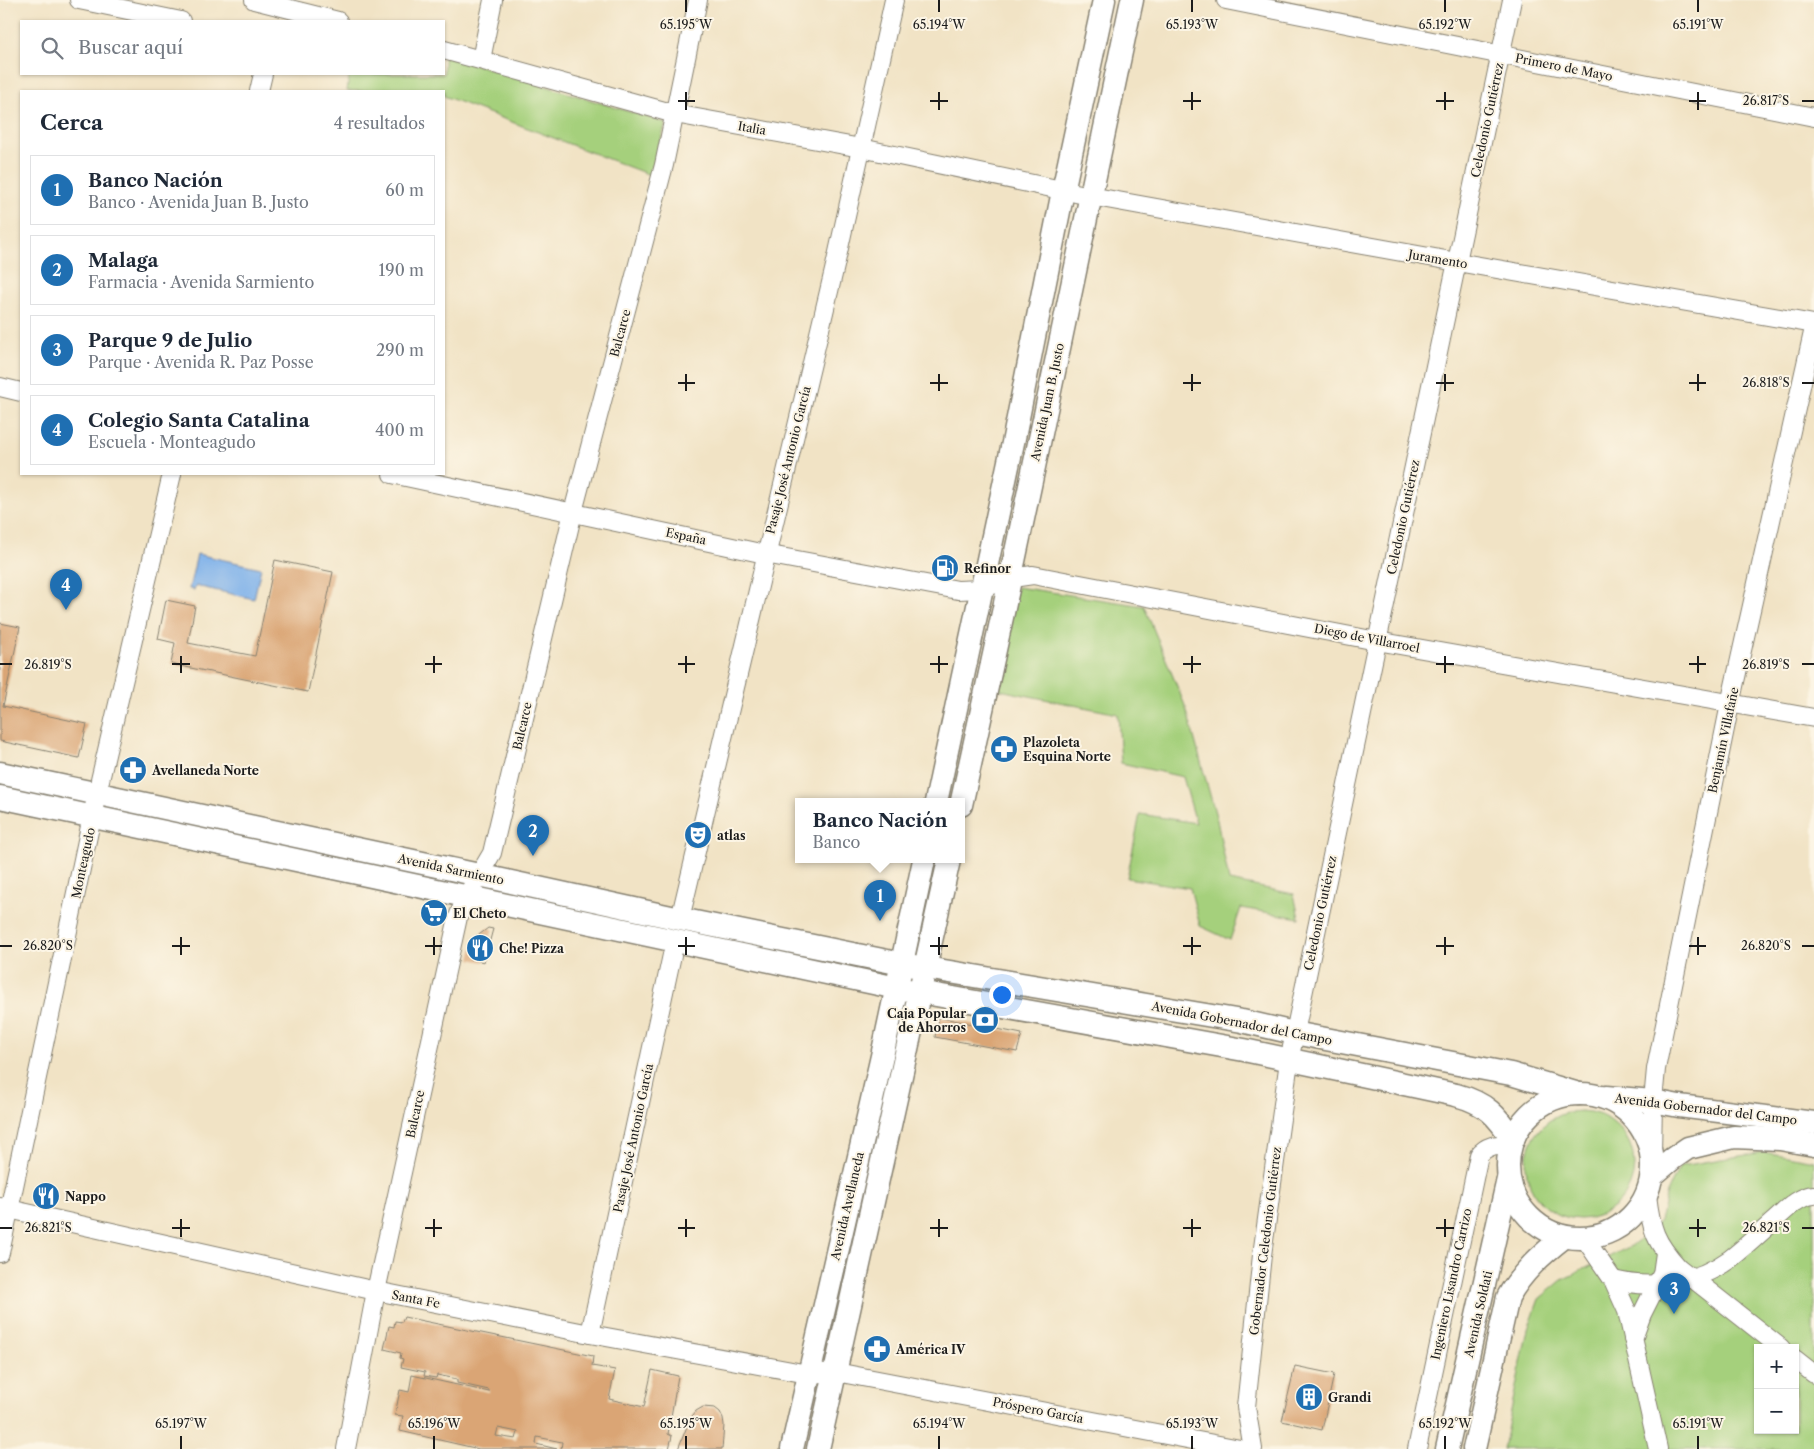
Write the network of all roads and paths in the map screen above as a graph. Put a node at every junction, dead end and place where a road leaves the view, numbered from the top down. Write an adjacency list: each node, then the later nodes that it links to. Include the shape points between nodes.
1 (79, 0): 11 (street)
2 (254, 0): 10 (street)
3 (493, 0): 15 (street)
4 (698, 0): 18 (street, Balcarce)
5 (894, 0): 20 (street, Pasaje José Antonio García)
6 (1104, 0): 21 (main road, Avenida Juan B. Justo)
7 (1132, 0): 22 (main road, Avenida Juan B. Justo)
8 (1226, 0): 14 (street, Primero de Mayo)
9 (1512, 0): 14 (street, Celedonio Gutiérrez)
10 (277, 9): 12 (street)
11 (176, 20)
12 (333, 20)
13 (445, 50): 15 (street, Italia)
14 (1501, 55): 19 (street, Primero de Mayo); 23 (street, Celedonio Gutiérrez)
15 (481, 60): 18 (street, Italia)
16 (263, 75): 17 (street)
17 (259, 90)
18 (675, 114): 20 (street, Italia); 30 (street, Balcarce)
19 (1814, 117)
20 (861, 148): 21 (street, Italia); 31 (street, Pasaje José Antonio García)
21 (1063, 191): 22 (street, Juramento); 33 (main road, Avenida Juan B. Justo)
22 (1090, 196): 23 (street, Juramento); 32 (main road, Avenida Juan B. Justo)
23 (1457, 262): 24 (street, Juramento); 34 (street, Celedonio Gutiérrez)
24 (1814, 324)
25 (1814, 328): 35 (street, Benjamín Villafañe)
26 (0, 387): 27 (street)
27 (20, 392)
28 (172, 475): 38 (street, Monteagudo)
29 (397, 475): 30 (street, España)
30 (573, 512): 31 (street, España); 45 (street, Balcarce, via 492,853)
31 (765, 554): 33 (street, España, via 958,590); 47 (street, Pasaje José Antonio García)
32 (1012, 578): 33 (street, Diego de Villarroel); 34 (street, Diego de Villarroel, via 1033,575); 41 (main road, Avenida Juan B. Justo)
33 (981, 589): 40 (main road, Avenida Juan B. Justo)
34 (1377, 641): 35 (street, Diego de Villarroel); 53 (street, Celedonio Gutiérrez)
35 (1730, 704): 36 (street, Diego de Villarroel); 56 (street, Benjamín Villafañe, via 1656,1069)
36 (1814, 718)
37 (0, 773): 38 (main road, Avenida Sarmiento)
38 (97, 793): 42 (street, Monteagudo); 45 (main road, Avenida Sarmiento)
39 (0, 797): 42 (main road, Avenida Sarmiento)
40 (937, 798)
41 (963, 798)
42 (93, 816): 46 (main road, Avenida Sarmiento); 63 (street, Monteagudo)
43 (923, 863): 49 (main road)
44 (948, 863): 50 (main road)
45 (479, 875): 46 (street, Balcarce); 47 (main road, Avenida Sarmiento)
46 (466, 896): 48 (main road, Avenida Sarmiento); 70 (street, Balcarce, via 458,917)
47 (680, 919): 49 (main road, Avenida Sarmiento)
48 (675, 941): 51 (main road, Avenida Sarmiento); 71 (street, Pasaje José Antonio García)
49 (902, 964): 50 (main road, Avenida Gobernador del Campo); 51 (main road, Avenida Avellaneda)
50 (925, 968): 52 (main road, Avenida Avellaneda); 53 (main road, Avenida Gobernador del Campo, via 1242,1021)
51 (897, 988): 52 (main road); 76 (main road, Avenida Avellaneda)
52 (920, 993): 54 (main road); 75 (main road, Avenida Avellaneda)
53 (1294, 1034): 54 (street, Gobernador Celedonio Gutiérrez); 55 (main road, Avenida Gobernador del Campo, via 1510,1074)
54 (1289, 1060): 58 (main road, via 1469,1098 1494,1114); 82 (street, Gobernador Celedonio Gutiérrez, via 1262,1255 1246,1407)
55 (1588, 1095): 56 (main road, Avenida Gobernador del Campo); 58 (main road, via 1558,1097 1539,1107 1523,1121); 60 (main road, via 1617,1104 1634,1117 1646,1135)
56 (1653, 1100): 57 (main road, Avenida Gobernador del Campo); 60 (street, Benjamín Villafañe)
57 (1814, 1123)
58 (1512, 1142): 61 (main road); 83 (street, Ingeniero Lisandro Carrizo, via 1485,1148 1479,1155)
59 (1814, 1145): 60 (main road, Avenida Gobernador del Campo, via 1780,1139 1734,1137 1688,1148)
60 (1651, 1175): 64 (main road, via 1637,1212 1622,1226 1604,1235); 66 (street, Benjamín Villafañe, via 1650,1222)
61 (1508, 1179): 64 (main road, via 1515,1199 1528,1216 1544,1229); 84 (main road, Avenida Soldati)
62 (1814, 1195): 67 (street, via 1792,1205 1730,1259)
63 (5, 1208): 65 (street, Monteagudo); 70 (street, Santa Fe)
64 (1575, 1238): 68 (street); 85 (main road, Avenida Soldati, via 1527,1270 1508,1298)
65 (0, 1253)
66 (1666, 1253): 67 (street, Benjamín Villafañe); 69 (street)
67 (1693, 1277): 69 (street); 73 (street, Benjamín Villafañe)
68 (1613, 1280): 69 (street); 72 (street)
69 (1657, 1284): 72 (street)
70 (376, 1291): 71 (street, Santa Fe); 78 (street, Balcarce)
71 (590, 1334): 76 (street, Santa Fe)
72 (1633, 1339): 86 (street)
73 (1775, 1344)
74 (1799, 1363): 77 (street)
75 (836, 1372): 76 (street, Santa Fe); 80 (main road, Avenida Avellaneda); 81 (street, Próspero García)
76 (808, 1374): 79 (main road, Avenida Avellaneda)
77 (1814, 1374)
78 (346, 1449)
79 (792, 1449)
80 (818, 1449)
81 (1240, 1449)
82 (1253, 1449)
83 (1417, 1449)
84 (1447, 1449)
85 (1474, 1449)
86 (1658, 1449)

